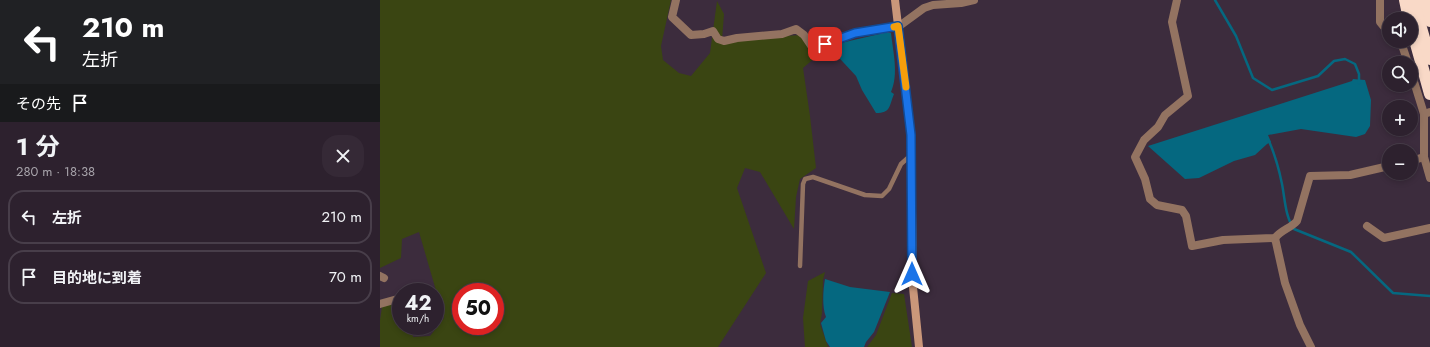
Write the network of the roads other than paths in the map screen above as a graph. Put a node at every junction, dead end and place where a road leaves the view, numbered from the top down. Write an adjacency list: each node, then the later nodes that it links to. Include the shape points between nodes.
1 (676, 0): 13 (street, via 672,17 691,35 713,31 718,39 724,41 782,34 796,29 812,47 819,49 825,44 855,33)
2 (895, 0): 13 (main road)
3 (974, 0): 9 (street)
4 (1177, 0): 28 (street, via 1172,22 1188,96 1165,115 1158,127 1144,140 1135,158 1150,199 1157,205 1182,210 1186,216 1192,246 1223,240)
5 (1380, 0): 12 (street)
6 (1405, 0): 10 (highway)
7 (1413, 0): 17 (highway, bridge)
8 (1424, 0): 11 (highway)
9 (924, 4): 13 (street)
10 (1408, 12)
11 (1430, 21)
12 (1382, 25)
13 (898, 26): 21 (main road)
14 (1430, 28): 15 (street)
15 (1418, 29)
16 (1416, 48): 19 (highway)
17 (1430, 59)
18 (1418, 90): 20 (street)
19 (1430, 94)
20 (1427, 113): 22 (street)
21 (912, 154): 29 (lane, via 901,164 882,196 865,195 813,177 805,179); 32 (main road, via 912,287)
22 (1424, 157): 23 (street); 25 (street)
23 (1418, 159)
24 (1382, 168): 28 (street, via 1350,175 1310,176 1297,221)
25 (1430, 178)
26 (1367, 226): 27 (street, via 1384,238)
27 (1430, 228)
28 (1275, 238): 33 (street, via 1285,283)
29 (800, 266)
30 (392, 301): 31 (street)
31 (380, 304)
32 (919, 347)
33 (1311, 347)

